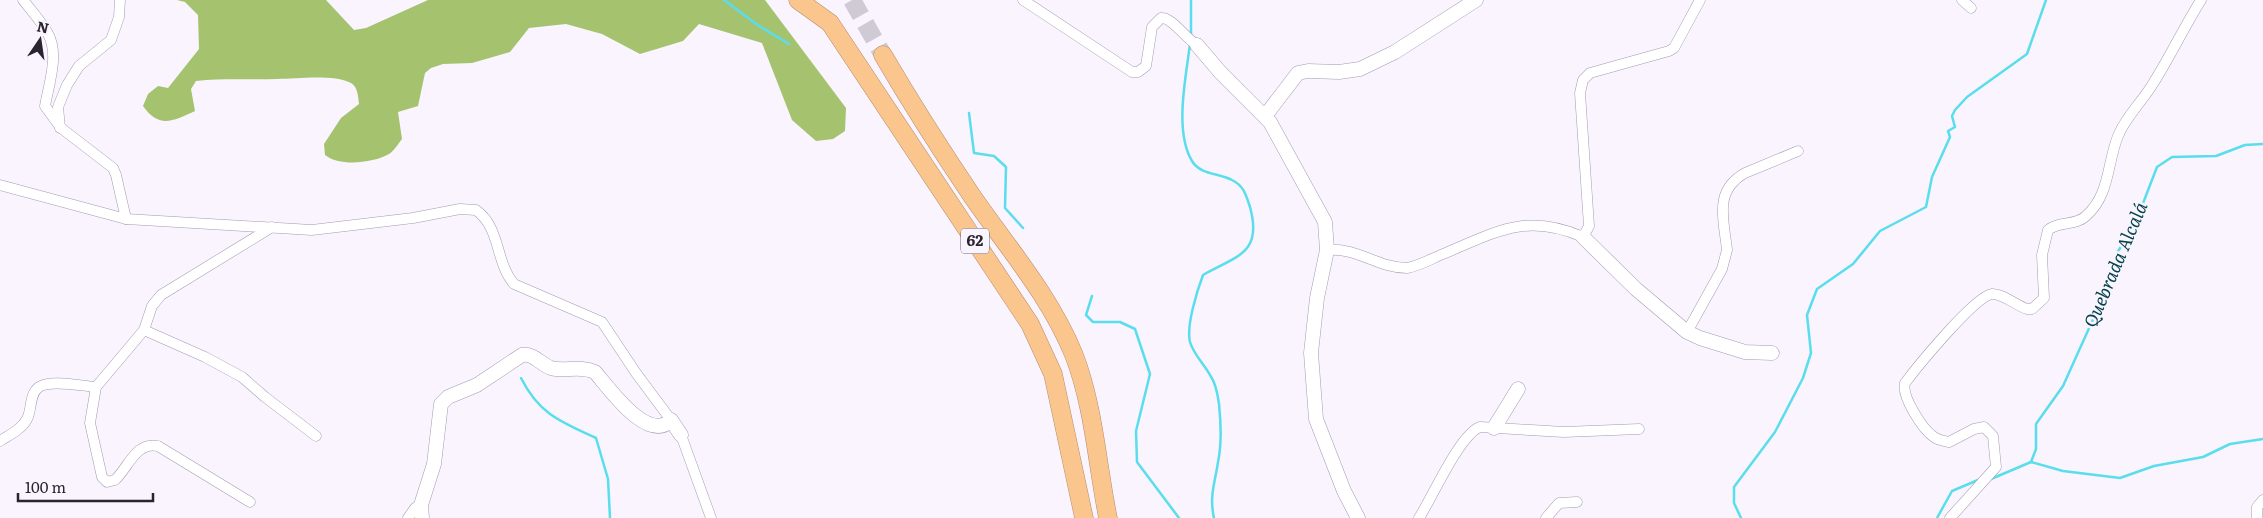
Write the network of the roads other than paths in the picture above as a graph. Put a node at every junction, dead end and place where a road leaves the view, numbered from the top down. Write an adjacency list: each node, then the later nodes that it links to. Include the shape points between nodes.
1 (24, 0): 13 (street, via 52,42 54,56 45,106)
2 (120, 0): 13 (street, via 111,40 79,66 67,85 58,107)
3 (798, 0): 37 (highway, 62, via 830,24 1030,324 1053,374)
4 (1023, 0): 10 (street, via 1132,72 1146,66 1152,27 1158,20 1170,20)
5 (1476, 0): 12 (street, via 1395,52 1360,69 1298,73)
6 (1700, 0): 18 (street, via 1674,48 1590,73 1584,80 1580,93 1589,226)
7 (1962, 0): 9 (street)
8 (2201, 0): 42 (street, via 2154,82 2122,128 2103,194 2082,219 2048,230 2042,255 2044,298 2027,310 1998,295 1988,296 1950,330 1905,383 1903,389 1907,399 1924,429 1935,438 1949,442 1984,427 1993,436 1996,467)
9 (1971, 8)
10 (1192, 42): 12 (street)
11 (882, 56): 38 (highway, 62, via 972,196 1035,282 1056,317 1086,393)
12 (1265, 116): 19 (street, via 1318,207 1327,228)
13 (60, 128): 16 (street, via 113,168)
14 (1798, 152): 21 (street, via 1737,177 1725,192 1722,204 1727,250 1722,269)
15 (0, 185): 16 (street)
16 (126, 219): 17 (street)
17 (272, 227): 20 (street, via 161,295 152,306); 25 (street, via 312,230 460,209 476,210 489,224 507,274 514,284 602,322)
18 (1583, 238): 19 (street, via 1557,227 1525,225 1406,268 1394,267 1345,249); 21 (street)
19 (1327, 250): 39 (street, via 1317,298 1311,353 1316,419)
20 (144, 330): 23 (street); 29 (street, via 242,377)
21 (1687, 332): 22 (street, via 1745,352)
22 (1772, 353)
23 (96, 387): 30 (street, via 69,384 41,386 34,392 28,419); 32 (street, via 90,423 102,477 107,482 115,480 131,458 151,445 158,446)
24 (1518, 389): 26 (street)
25 (671, 420): 28 (street); 34 (street, via 658,426 631,415 589,369 553,368 532,356 522,355 441,404 434,464)
26 (1494, 428): 27 (street, via 1564,432); 40 (street, via 1480,427 1466,437)
27 (1639, 429)
28 (681, 435): 36 (street)
29 (316, 436)
30 (0, 441)
31 (2263, 500): 43 (street, via 2257,507)
32 (250, 502)
33 (1577, 502): 41 (street, via 1559,503)
34 (421, 511): 35 (street, via 415,508)
35 (408, 518)
36 (711, 518)
37 (1084, 518)
38 (1108, 518)
39 (1358, 518)
40 (1419, 518)
41 (1546, 518)
42 (1950, 518)
43 (2257, 518)

